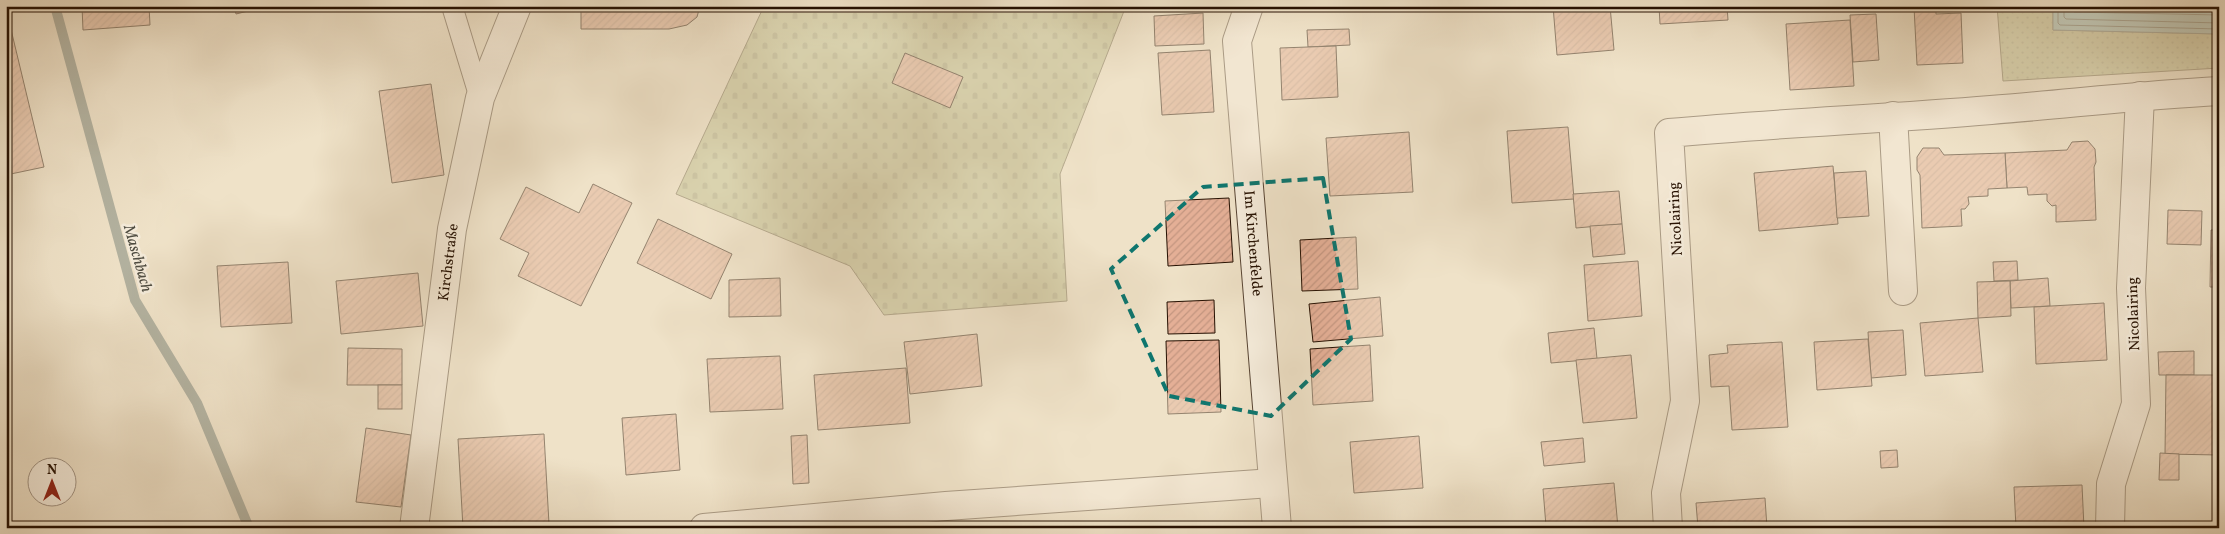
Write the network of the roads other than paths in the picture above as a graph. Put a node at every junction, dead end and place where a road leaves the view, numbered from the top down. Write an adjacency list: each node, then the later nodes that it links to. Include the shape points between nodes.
1 (452, 6): 6 (lane)
2 (517, 6): 6 (street, Kirchstraße)
3 (1249, 6): 9 (street, Im Kirchenfelde, via 1237,41)
4 (2219, 91): 5 (street, Nicolairing)
5 (2140, 96): 7 (street, Nicolairing); 15 (street, Nicolairing, via 2131,288 2136,404 2111,484)
6 (480, 98): 11 (street, Kirchstraße, via 452,229)
7 (1893, 116): 8 (street); 14 (street, Nicolairing, via 1669,133 1685,401 1666,493)
8 (1903, 290)
9 (1273, 483): 10 (street); 13 (street, Im Kirchenfelde)
10 (947, 517): 12 (street)
11 (414, 528)
12 (704, 528)
13 (1277, 528)
14 (1668, 528)
15 (2110, 528)

